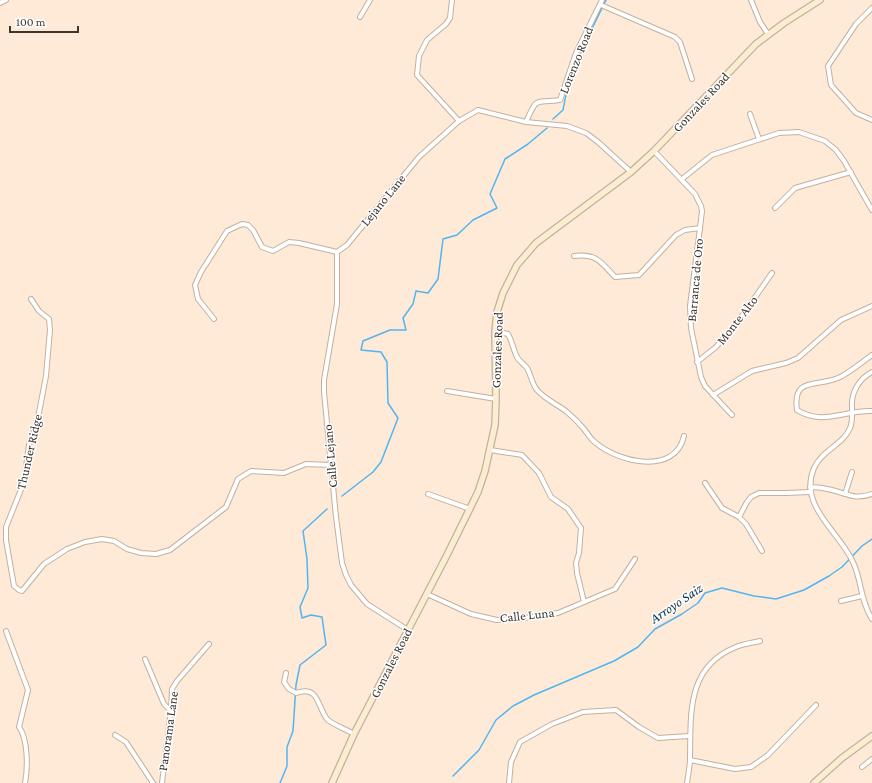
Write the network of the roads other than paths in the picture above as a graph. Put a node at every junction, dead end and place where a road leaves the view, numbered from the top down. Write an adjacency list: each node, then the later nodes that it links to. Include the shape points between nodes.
1 (6, 0): 6 (street)
2 (370, 0): 9 (street)
3 (452, 0): 14 (street, via 450,18 427,40 419,56 417,75)
4 (751, 0): 10 (street)
5 (820, 0): 10 (street, Gonzales Road)
6 (0, 3)
7 (603, 4): 11 (street, via 675,37 680,42); 15 (street, Lorenzo Road, via 576,53 560,100 538,101)
8 (872, 8): 13 (street, via 856,24 828,66 831,85 856,113)
9 (360, 17)
10 (768, 34): 17 (street, Gonzales Road)
11 (692, 79)
12 (750, 114): 16 (street)
13 (872, 120)
14 (459, 121): 15 (street, Lejano Lane, via 478,110); 24 (street, Lejano Lane, via 419,157 347,245)
15 (526, 122): 18 (street, Lejano Lane, via 567,126 586,133)
16 (759, 139): 19 (street, via 789,132 812,136 825,141 836,150); 20 (street, via 712,155)
17 (654, 151): 18 (street, Gonzales Road); 20 (street, Barranca de Oro)
18 (631, 172): 30 (street, Gonzales Road, via 548,233 525,254 510,276 503,293)
19 (851, 172): 21 (street, via 795,188); 22 (street)
20 (682, 179): 23 (street, Barranca de Oro, via 699,200 702,211)
21 (775, 208)
22 (872, 210)
23 (700, 228): 25 (street, via 685,230 676,235 639,275 615,277 594,257); 32 (street, Barranca de Oro, via 690,313)
24 (337, 252): 29 (street, via 289,242 273,252 262,247 254,230 248,225 242,224 227,231 195,285 198,298); 42 (street, Calle Lejano, via 338,304 324,380)
25 (574, 256)
26 (772, 273): 32 (street, Monte Alto, via 737,323 716,347)
27 (31, 299): 42 (street, Thunder Ridge, via 39,311 49,319 50,330 46,376 37,423 29,445 24,482 6,526 14,586 19,590 22,591 26,587 44,564 67,549 85,542 102,539 114,541 141,553 156,554 170,550 226,507 238,479 251,471 284,473 306,464)
28 (872, 306): 35 (street, via 841,320 798,358 752,371)
29 (214, 320)
30 (495, 331): 36 (street, Gonzales Road); 40 (street, via 508,334 513,350 527,368 536,389 565,410 596,443 604,448 638,462 665,460 677,450)
31 (872, 355): 38 (street, via 838,378 804,385 799,390 797,410 806,415 817,418)
32 (697, 362): 35 (street, Barranca de Oro, via 705,386)
33 (872, 372): 38 (street, via 862,379 855,389)
34 (447, 391): 36 (street)
35 (713, 395): 39 (street, Barranca de Oro)
36 (496, 399): 41 (street, Gonzales Road, via 495,425)
37 (872, 412): 38 (street)
38 (852, 413): 45 (street, via 852,424 848,431 816,464 812,472)
39 (732, 415)
40 (684, 436)
41 (490, 450): 49 (street, Gonzales Road, via 485,471); 56 (street, via 522,455 539,473 551,497 568,509 580,528 576,573)
42 (331, 465): 58 (street, Calle Lejano, via 341,557 346,575 367,604)
43 (852, 472): 47 (street)
44 (704, 483): 50 (street, via 722,508)
45 (810, 489): 47 (street, via 826,488); 50 (street, via 786,493 759,493 751,497); 54 (street, via 818,512 853,561)
46 (428, 494): 49 (street)
47 (845, 494): 48 (street, via 858,497)
48 (872, 494)
49 (470, 509): 53 (street, Gonzales Road)
50 (739, 517): 51 (street, via 750,529)
51 (762, 551)
52 (635, 559): 56 (street, Calle Luna, via 615,589)
53 (427, 594): 56 (street, Calle Luna, via 471,614 497,620 558,613); 58 (street, Gonzales Road)
54 (862, 596): 55 (street); 57 (street)
55 (841, 601)
56 (584, 602)
57 (872, 619)
58 (408, 630): 66 (street, Gonzales Road)
59 (6, 631): 73 (street, via 28,690 19,727 26,749)
60 (760, 641): 68 (street, via 736,647 718,656 706,669 697,685 691,707)
61 (208, 644): 65 (street, Panorama Lane, via 172,689)
62 (145, 659): 65 (street, via 164,704)
63 (286, 673): 66 (street, via 284,682 289,689 296,693 310,692 318,699 328,720)
64 (816, 706): 71 (street, via 768,755 751,767 735,769)
65 (171, 711): 75 (street, Panorama Lane)
66 (354, 734): 76 (street, Gonzales Road)
67 (115, 735): 74 (street, via 126,742)
68 (690, 736): 71 (street); 77 (street, via 658,738 616,710 583,712 552,724 520,742 511,762)
69 (872, 736): 79 (street)
70 (872, 759): 72 (street)
71 (690, 760): 78 (street)
72 (862, 767)
73 (25, 783)
74 (153, 783)
75 (162, 783)
76 (332, 783)
77 (509, 783)
78 (687, 783)
79 (814, 783)

